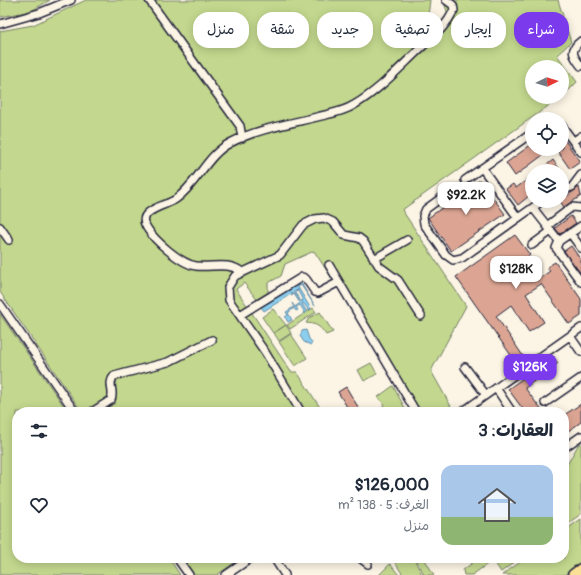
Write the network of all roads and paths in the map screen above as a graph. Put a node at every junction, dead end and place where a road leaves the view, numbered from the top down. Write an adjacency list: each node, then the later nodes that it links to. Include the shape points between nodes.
1 (71, 0): 4 (lane, via 39,13)
2 (149, 0): 9 (lane, via 240,126)
3 (446, 0): 9 (lane, via 453,5 454,10 437,35 358,102 340,111 276,126)
4 (0, 24)
5 (581, 41): 6 (lane, via 572,51)
6 (581, 66)
7 (569, 135): 11 (lane)
8 (581, 136): 11 (lane)
9 (242, 138): 32 (lane, via 224,147 187,190 167,204 150,210 144,221 148,230 174,256 185,263 196,266 231,265)
10 (525, 138): 13 (lane)
11 (574, 141): 12 (lane)
12 (581, 152)
13 (482, 168): 15 (lane); 20 (lane)
14 (581, 175): 16 (lane)
15 (465, 180)
16 (569, 188)
17 (452, 190): 20 (lane, via 429,206 422,216 424,224 450,259 462,258)
18 (533, 208): 20 (lane); 23 (lane)
19 (581, 208): 23 (lane, via 572,207)
20 (518, 218)
21 (581, 226): 24 (lane)
22 (0, 227): 25 (lane)
23 (549, 228): 27 (lane); 28 (lane)
24 (570, 233): 27 (lane); 29 (lane)
25 (9, 240)
26 (408, 240): 30 (lane)
27 (559, 241): 34 (lane, via 556,245 557,250)
28 (532, 246)
29 (581, 248)
30 (374, 259): 32 (lane, via 361,240 344,235 328,218 318,218 299,228 280,255); 37 (lane, via 382,269 398,280)
31 (329, 265): 33 (lane)
32 (242, 272): 36 (lane, via 232,279 228,292)
33 (339, 282): 36 (lane, via 318,293 302,277); 50 (lane)
34 (581, 282)
35 (0, 304): 47 (lane)
36 (240, 315): 49 (lane)
37 (421, 316)
38 (581, 328): 39 (lane)
39 (570, 336): 41 (lane); 44 (lane)
40 (212, 340): 48 (lane, via 168,362 114,376 110,382 111,400)
41 (581, 352)
42 (465, 368): 45 (lane)
43 (581, 378): 46 (lane)
44 (496, 388): 45 (lane); 52 (lane)
45 (486, 395): 51 (lane)
46 (545, 403)
47 (72, 407)
48 (100, 407)
49 (298, 407)
50 (413, 407)
51 (469, 407)
52 (509, 407)
53 (581, 436): 54 (lane)
54 (569, 444)
55 (181, 563): 59 (lane)
56 (244, 563): 60 (lane)
57 (277, 563): 61 (lane)
58 (581, 569): 62 (highway)
59 (189, 575)
60 (226, 575)
61 (285, 575)
62 (573, 575)

